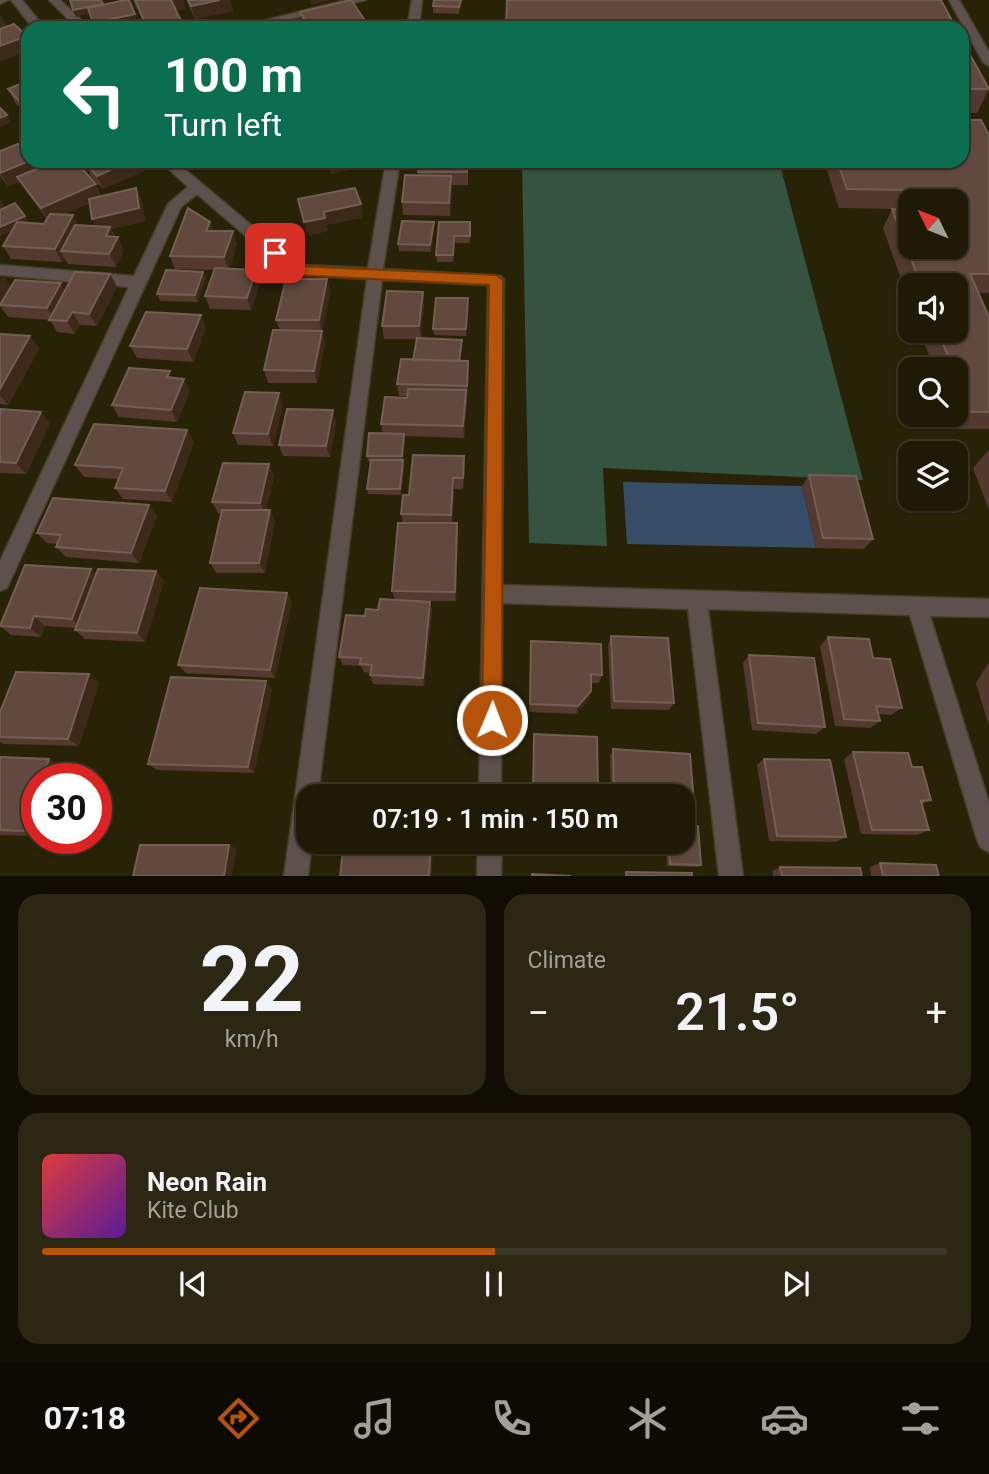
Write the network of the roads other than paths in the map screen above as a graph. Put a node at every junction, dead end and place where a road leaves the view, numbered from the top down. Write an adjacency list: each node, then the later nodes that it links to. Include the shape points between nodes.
1 (16, 0): 6 (street)
2 (54, 0): 7 (street)
3 (361, 0): 8 (street)
4 (417, 0): 9 (street)
5 (954, 0): 10 (street)
6 (33, 21)
7 (76, 21)
8 (270, 21)
9 (414, 21)
10 (966, 21)
11 (969, 27): 12 (street)
12 (989, 62)
13 (175, 168): 15 (street)
14 (392, 168): 17 (street)
15 (197, 187): 17 (street, via 295,270); 18 (street, via 175,204)
16 (0, 270): 18 (street)
17 (375, 274): 20 (street, via 496,280); 27 (street)
18 (139, 282): 19 (street)
19 (0, 582)
20 (495, 594): 21 (street); 24 (street)
21 (696, 601): 22 (street); 29 (street)
22 (918, 606): 23 (street); 25 (street)
23 (989, 608)
24 (491, 784)
25 (989, 840)
26 (490, 854): 28 (street)
27 (296, 876)
28 (489, 876)
29 (731, 876)

